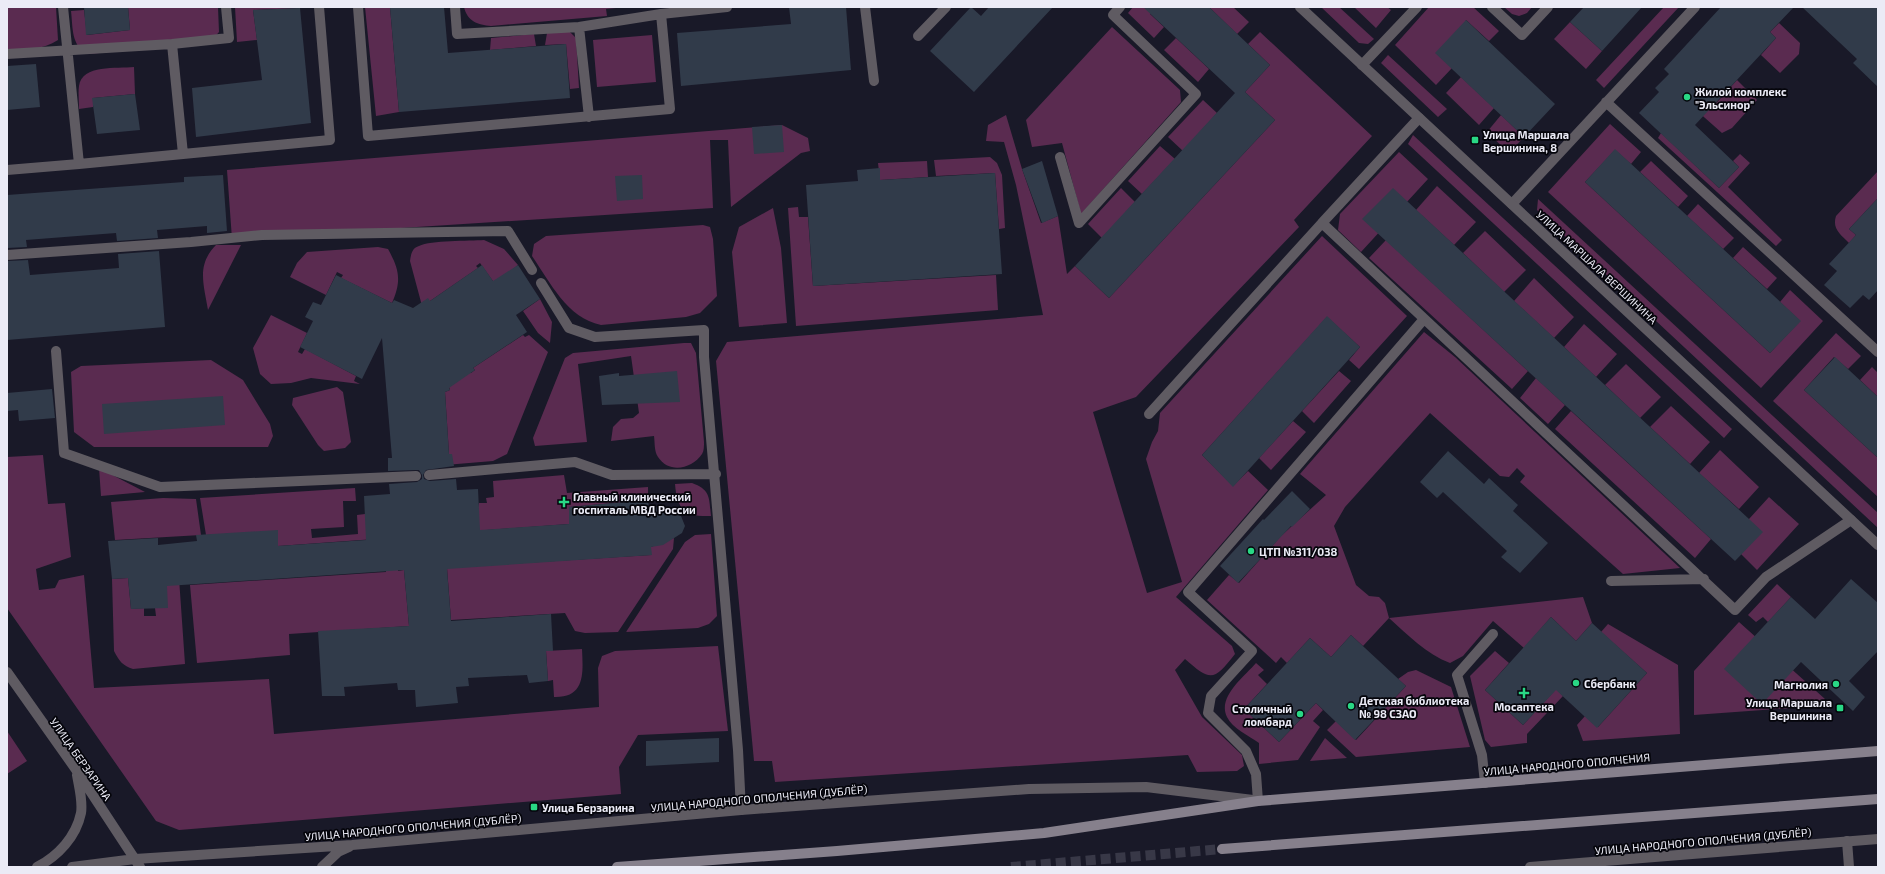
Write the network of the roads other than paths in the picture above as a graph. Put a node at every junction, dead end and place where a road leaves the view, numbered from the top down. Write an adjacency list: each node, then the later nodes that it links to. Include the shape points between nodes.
1 (63, 7): 19 (street)
2 (226, 7): 18 (street, via 229,38)
3 (319, 7): 26 (street, via 330,140)
4 (358, 7): 24 (street, via 368,136)
5 (455, 7): 16 (street, via 457,34)
6 (727, 7): 15 (street)
7 (865, 7): 22 (street)
8 (946, 7): 17 (street)
9 (1120, 7): 27 (street, via 1113,15 1196,94 1079,223)
10 (1300, 7): 21 (street, УЛИЦА МАРШАЛА ВЕРШИНИНА)
11 (1417, 7): 21 (street)
12 (1492, 7): 13 (street, via 1522,35)
13 (1548, 7)
14 (1695, 7): 23 (street)
15 (661, 14): 16 (street); 24 (street, via 670,109)
16 (579, 27): 24 (street)
17 (918, 36)
18 (172, 44): 19 (street); 26 (street)
19 (68, 49): 20 (street); 28 (street)
20 (7, 54)
21 (1362, 65): 25 (street, УЛИЦА МАРШАЛА ВЕРШИНИНА)
22 (874, 81)
23 (1606, 102): 30 (street); 37 (street)
24 (588, 117)
25 (1419, 118): 30 (street, УЛИЦА МАРШАЛА ВЕРШИНИНА); 31 (street)
26 (183, 154): 28 (street)
27 (1060, 156)
28 (79, 164): 29 (street)
29 (7, 170)
30 (1512, 204): 42 (street, УЛИЦА МАРШАЛА ВЕРШИНИНА)
31 (1322, 223): 35 (street); 38 (street)
32 (7, 255): 33 (street, via 262,235 508,231)
33 (532, 270)
34 (541, 284): 39 (street, via 568,328 595,338 704,330 704,357)
35 (1424, 319): 44 (street); 52 (street, via 1188,592 1252,651 1211,696 1208,713 1246,751 1256,774)
36 (56, 351): 41 (street, via 64,453 160,487)
37 (1878, 352)
38 (1149, 414)
39 (716, 474): 40 (street, via 612,475 575,462); 53 (street)
40 (429, 475)
41 (416, 476)
42 (1851, 520): 43 (street, УЛИЦА МАРШАЛА ВЕРШИНИНА); 44 (street, via 1766,577 1736,610)
43 (1878, 545)
44 (1704, 579): 45 (street)
45 (1611, 581)
46 (1493, 634): 50 (street, via 1457,675 1482,755)
47 (7, 672): 49 (street, УЛИЦА БЕРЗАРИНА)
48 (1878, 751): 50 (main road, УЛИЦА НАРОДНОГО ОПОЛЧЕНИЯ)
49 (76, 771): 58 (street, УЛИЦА БЕРЗАРИНА); 59 (street, via 81,812 74,832 62,849)
50 (1485, 783): 52 (main road, УЛИЦА НАРОДНОГО ОПОЛЧЕНИЯ)
51 (1878, 799): 57 (main road)
52 (1258, 801): 53 (street, УЛИЦА НАРОДНОГО ОПОЛЧЕНИЯ (ДУБЛЁР), via 1146,787 1029,789); 62 (main road, УЛИЦА НАРОДНОГО ОПОЛЧЕНИЯ, via 1044,833)
53 (741, 810): 56 (street, УЛИЦА НАРОДНОГО ОПОЛЧЕНИЯ (ДУБЛЁР))
54 (1878, 839): 55 (street, УЛИЦА НАРОДНОГО ОПОЛЧЕНИЯ (ДУБЛЁР))
55 (1847, 841): 63 (street, УЛИЦА НАРОДНОГО ОПОЛЧЕНИЯ (ДУБЛЁР)); 64 (street)
56 (352, 845): 58 (street, УЛИЦА НАРОДНОГО ОПОЛЧЕНИЯ (ДУБЛЁР)); 61 (street, via 338,852)
57 (1222, 849)
58 (137, 863): 60 (street, УЛИЦА НАРОДНОГО ОПОЛЧЕНИЯ (ДУБЛЁР))
59 (37, 867)
60 (72, 867)
61 (322, 867)
62 (617, 867)
63 (1530, 867)
64 (1849, 867)

